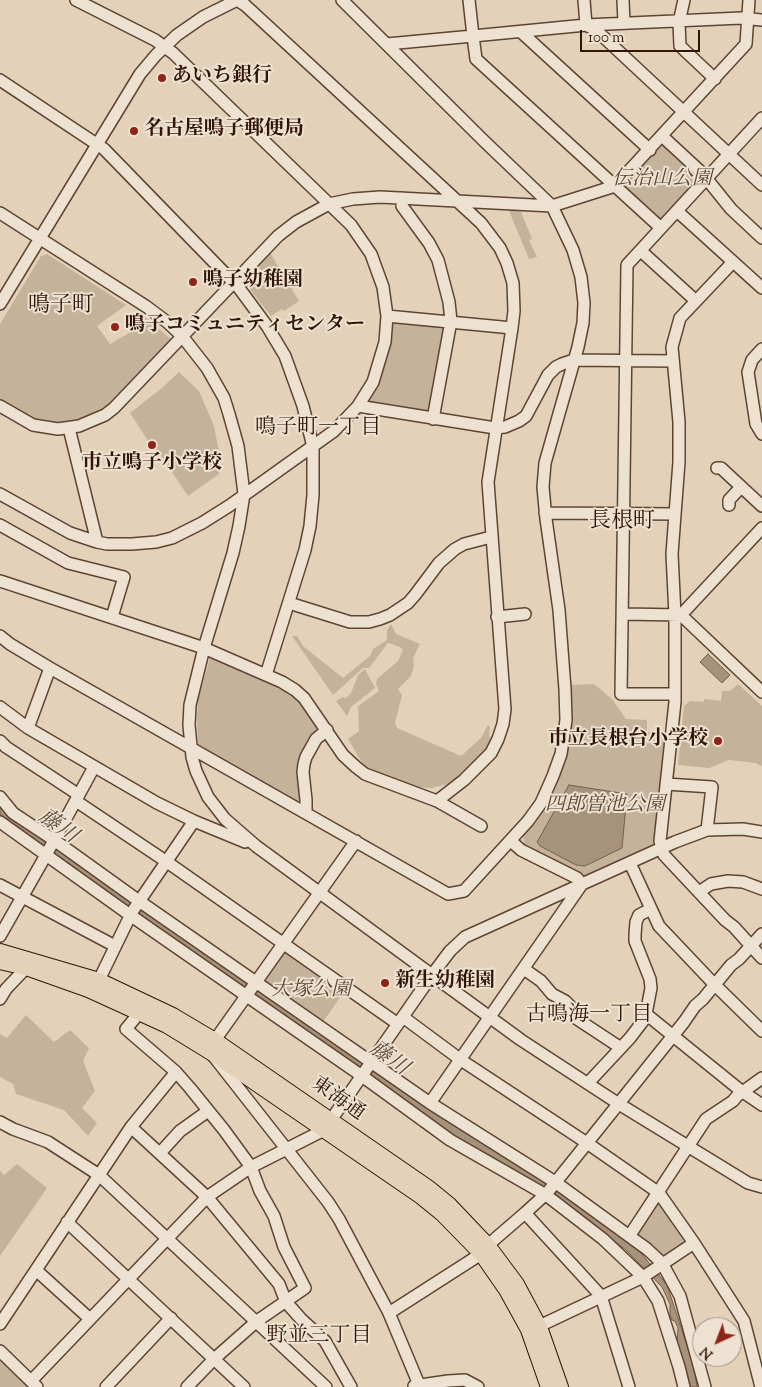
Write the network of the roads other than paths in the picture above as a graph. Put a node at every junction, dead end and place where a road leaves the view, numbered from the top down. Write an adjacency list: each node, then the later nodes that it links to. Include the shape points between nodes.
1 (76, 0): 17 (street)
2 (237, 0): 17 (street, via 203,17); 30 (street)
3 (342, 0): 16 (street)
4 (469, 0): 15 (street)
5 (584, 0): 13 (street)
6 (623, 0): 12 (street)
7 (684, 0): 11 (street)
8 (749, 0): 9 (street)
9 (748, 18): 10 (street); 11 (street); 18 (street, via 746,44)
10 (762, 20)
11 (679, 22): 12 (street); 18 (street, via 680,46)
12 (624, 23): 13 (street)
13 (586, 25): 14 (street); 20 (street, via 597,30)
14 (521, 32): 15 (street); 24 (street)
15 (473, 36): 16 (street); 28 (street, via 476,60)
16 (387, 44): 32 (street)
17 (165, 46): 23 (street, via 140,74); 31 (street)
18 (715, 79): 20 (street)
19 (0, 80): 23 (street)
20 (684, 112): 22 (street); 25 (street)
21 (762, 118): 25 (street)
22 (662, 136): 24 (street); 26 (street)
23 (98, 144): 36 (street); 40 (street)
24 (650, 150): 28 (street)
25 (729, 154): 26 (street); 27 (street)
26 (706, 179): 33 (street); 37 (street, via 731,209)
27 (762, 185)
28 (615, 186): 32 (street); 35 (street)
29 (402, 198): 30 (street); 31 (street, via 353,199); 45 (street, via 402,206 438,260 447,290)
30 (457, 201): 32 (street); 46 (street, via 492,236 507,263 513,283)
31 (329, 204): 40 (street, via 288,228); 44 (street, via 351,225 371,254 383,287)
32 (552, 206): 49 (street, via 573,250 581,277 583,324)
33 (677, 211): 35 (street); 39 (street)
34 (0, 213): 36 (street)
35 (661, 228): 38 (street)
36 (40, 238): 43 (street); 47 (street, via 147,307)
37 (762, 238)
38 (641, 251): 42 (street); 50 (street, via 627,265)
39 (733, 262): 41 (street); 42 (street)
40 (234, 282): 47 (street); 58 (street, via 285,356)
41 (762, 288)
42 (696, 301): 51 (street, via 680,318 672,347)
43 (0, 304)
44 (387, 316): 45 (street); 53 (street, via 378,369)
45 (451, 322): 46 (street); 54 (street)
46 (512, 328): 56 (street)
47 (182, 336): 55 (street, via 114,408 91,422); 62 (street, via 207,368 224,398 238,446)
48 (762, 349): 57 (street, via 752,360 748,372 756,424)
49 (574, 360): 50 (street); 56 (street, via 556,366 548,375 526,416 512,425); 65 (street, via 545,463)
50 (625, 360): 51 (street); 66 (street)
51 (673, 361): 67 (street, via 679,422)
52 (0, 406): 55 (street, via 34,425)
53 (358, 406): 54 (street); 58 (street, via 334,432)
54 (433, 419): 56 (street)
55 (69, 428): 71 (street)
56 (495, 428): 70 (street, via 488,482)
57 (762, 434)
58 (313, 447): 62 (street); 73 (street, via 310,526)
59 (717, 468): 60 (street)
60 (741, 486): 63 (street, via 729,500); 64 (street)
61 (0, 494): 71 (street, via 70,533)
62 (244, 494): 71 (street, via 202,523 172,538 132,544); 80 (street, via 233,553)
63 (729, 505)
64 (762, 506)
65 (545, 513): 66 (street); 102 (street, via 559,610 565,729 548,788)
66 (624, 513): 67 (street); 75 (street)
67 (676, 514): 76 (street, via 672,554)
68 (0, 525): 77 (street, via 68,562 124,577)
69 (762, 528): 76 (street)
70 (491, 537): 73 (street, via 455,549 439,563 408,603 380,619 350,622); 78 (street)
71 (97, 542)
72 (0, 581): 77 (street)
73 (289, 603): 82 (street)
74 (525, 614): 78 (street)
75 (623, 614): 76 (street); 84 (street, via 621,694)
76 (678, 615): 83 (street); 84 (street)
77 (112, 617): 80 (street)
78 (498, 618): 94 (street, via 505,709 498,739 480,765)
79 (0, 636): 81 (street)
80 (204, 648): 82 (street); 89 (street, via 190,705)
81 (50, 668): 86 (street); 89 (street)
82 (266, 675): 87 (street, via 304,698)
83 (762, 692)
84 (675, 694): 91 (street)
85 (0, 707): 86 (street)
86 (28, 728): 90 (street)
87 (326, 730): 94 (street, via 350,763 365,774); 95 (street, via 316,740 304,764)
88 (0, 741): 93 (street)
89 (190, 747): 95 (street); 103 (street, via 208,797 225,820)
90 (94, 767): 93 (street); 96 (street)
91 (666, 784): 99 (street, via 712,787); 105 (street)
92 (0, 797): 104 (street)
93 (78, 798): 104 (street); 106 (street)
94 (437, 801): 97 (street)
95 (306, 813): 101 (street)
96 (194, 821): 103 (street); 106 (street)
97 (481, 826)
98 (2, 827): 104 (street)
99 (707, 830): 100 (street); 105 (street)
100 (762, 832)
101 (356, 841): 102 (street, via 448,894 464,892); 112 (street)
102 (511, 841): 108 (street, via 521,850 577,878)
103 (256, 846): 112 (street)
104 (50, 848): 113 (street); 114 (street); 114 (street)
105 (661, 848): 107 (street); 111 (street)
106 (167, 862): 114 (street); 118 (street)
107 (630, 863): 108 (street); 115 (street)
108 (582, 884): 125 (street); 126 (street, via 465,937 450,950)
109 (0, 885): 113 (street)
110 (762, 889): 111 (street, via 728,881 711,884)
111 (699, 892): 120 (street)
112 (318, 893): 118 (street); 126 (street)
113 (22, 897): 117 (street); 119 (street)
114 (135, 908): 119 (street); 129 (street); 129 (street)
115 (651, 909): 128 (street, via 659,926); 132 (street, via 639,915 635,935 650,979)
116 (762, 934): 120 (street)
117 (0, 936)
118 (282, 944): 129 (street); 134 (street)
119 (115, 946): 127 (street)
120 (751, 946): 122 (street); 128 (street)
121 (0, 951): 127 (main road, 東海通)
122 (762, 958)
123 (0, 962): 124 (main road, 東海通)
124 (26, 968): 130 (street); 131 (main road, 東海通)
125 (524, 969): 133 (street); 138 (street, via 572,1008 577,1018)
126 (432, 975): 133 (street); 134 (street)
127 (98, 980): 137 (main road, 東海通, via 173,1016)
128 (714, 984): 135 (street); 136 (street)
129 (251, 989): 137 (street); 140 (street); 140 (street)
130 (0, 999)
131 (140, 1012): 137 (main road, 東海通); 141 (street, via 126,1029)
132 (646, 1014): 136 (street); 138 (street)
133 (490, 1017): 139 (street); 143 (street)
134 (401, 1021): 139 (street); 140 (street)
135 (762, 1031)
136 (673, 1036): 144 (street); 146 (street)
137 (213, 1046): 150 (main road, 東海通); 154 (street)
138 (621, 1048): 143 (street)
139 (461, 1060): 145 (street); 152 (street)
140 (367, 1069): 145 (street); 150 (street); 159 (street, via 450,1140)
141 (176, 1072): 148 (street); 151 (street)
142 (762, 1078): 144 (street)
143 (588, 1082): 146 (street)
144 (742, 1092): 147 (street); 153 (street, via 706,1119)
145 (430, 1103): 159 (street)
146 (619, 1104): 152 (street); 153 (street)
147 (762, 1105)
148 (208, 1111): 155 (street, via 180,1131); 156 (street)
149 (0, 1122): 157 (street, via 48,1142)
150 (328, 1125): 154 (street); 167 (main road, 東海通, via 428,1187 450,1205)
151 (131, 1127): 155 (street); 157 (street)
152 (587, 1143): 159 (street); 160 (street)
153 (688, 1147): 158 (street, via 748,1183); 160 (street)
154 (287, 1149): 156 (street); 174 (street, via 335,1213)
155 (160, 1153): 161 (street)
156 (251, 1167): 161 (street); 173 (street, via 305,1288)
157 (99, 1175): 163 (street); 165 (street)
158 (762, 1187)
159 (551, 1188): 162 (street); 164 (street); 170 (street)
160 (659, 1193): 164 (street); 166 (street)
161 (207, 1197): 165 (street); 173 (street, via 279,1284)
162 (525, 1213): 167 (street); 172 (street)
163 (67, 1222): 169 (street); 171 (street)
164 (630, 1235): 168 (street)
165 (168, 1238): 171 (street); 177 (street)
166 (694, 1243): 168 (street); 195 (street, via 744,1321)
167 (484, 1250): 174 (street); 179 (main road, 東海通, via 517,1284)
168 (660, 1264): 170 (street); 194 (street, via 680,1296)
169 (36, 1270): 176 (street); 178 (street)
170 (645, 1276): 172 (street); 193 (street, via 658,1301)
171 (128, 1278): 175 (street); 176 (street)
172 (601, 1296): 179 (street); 192 (street)
173 (286, 1302): 177 (street); 188 (street, via 325,1341)
174 (389, 1314): 183 (street)
175 (171, 1318): 181 (street); 184 (street)
176 (90, 1319): 182 (street)
177 (257, 1321): 181 (street); 187 (street)
178 (0, 1324)
179 (534, 1328): 190 (main road, 東海通); 191 (main road, 東海通)
180 (0, 1350): 182 (street)
181 (214, 1359): 185 (street); 186 (street)
182 (34, 1384)
183 (417, 1386): 189 (street, via 465,1380)
184 (106, 1387)
185 (187, 1387)
186 (244, 1387)
187 (326, 1387)
188 (351, 1387)
189 (478, 1387)
190 (548, 1387)
191 (561, 1387)
192 (629, 1387)
193 (684, 1387)
194 (705, 1387)
195 (761, 1387)

